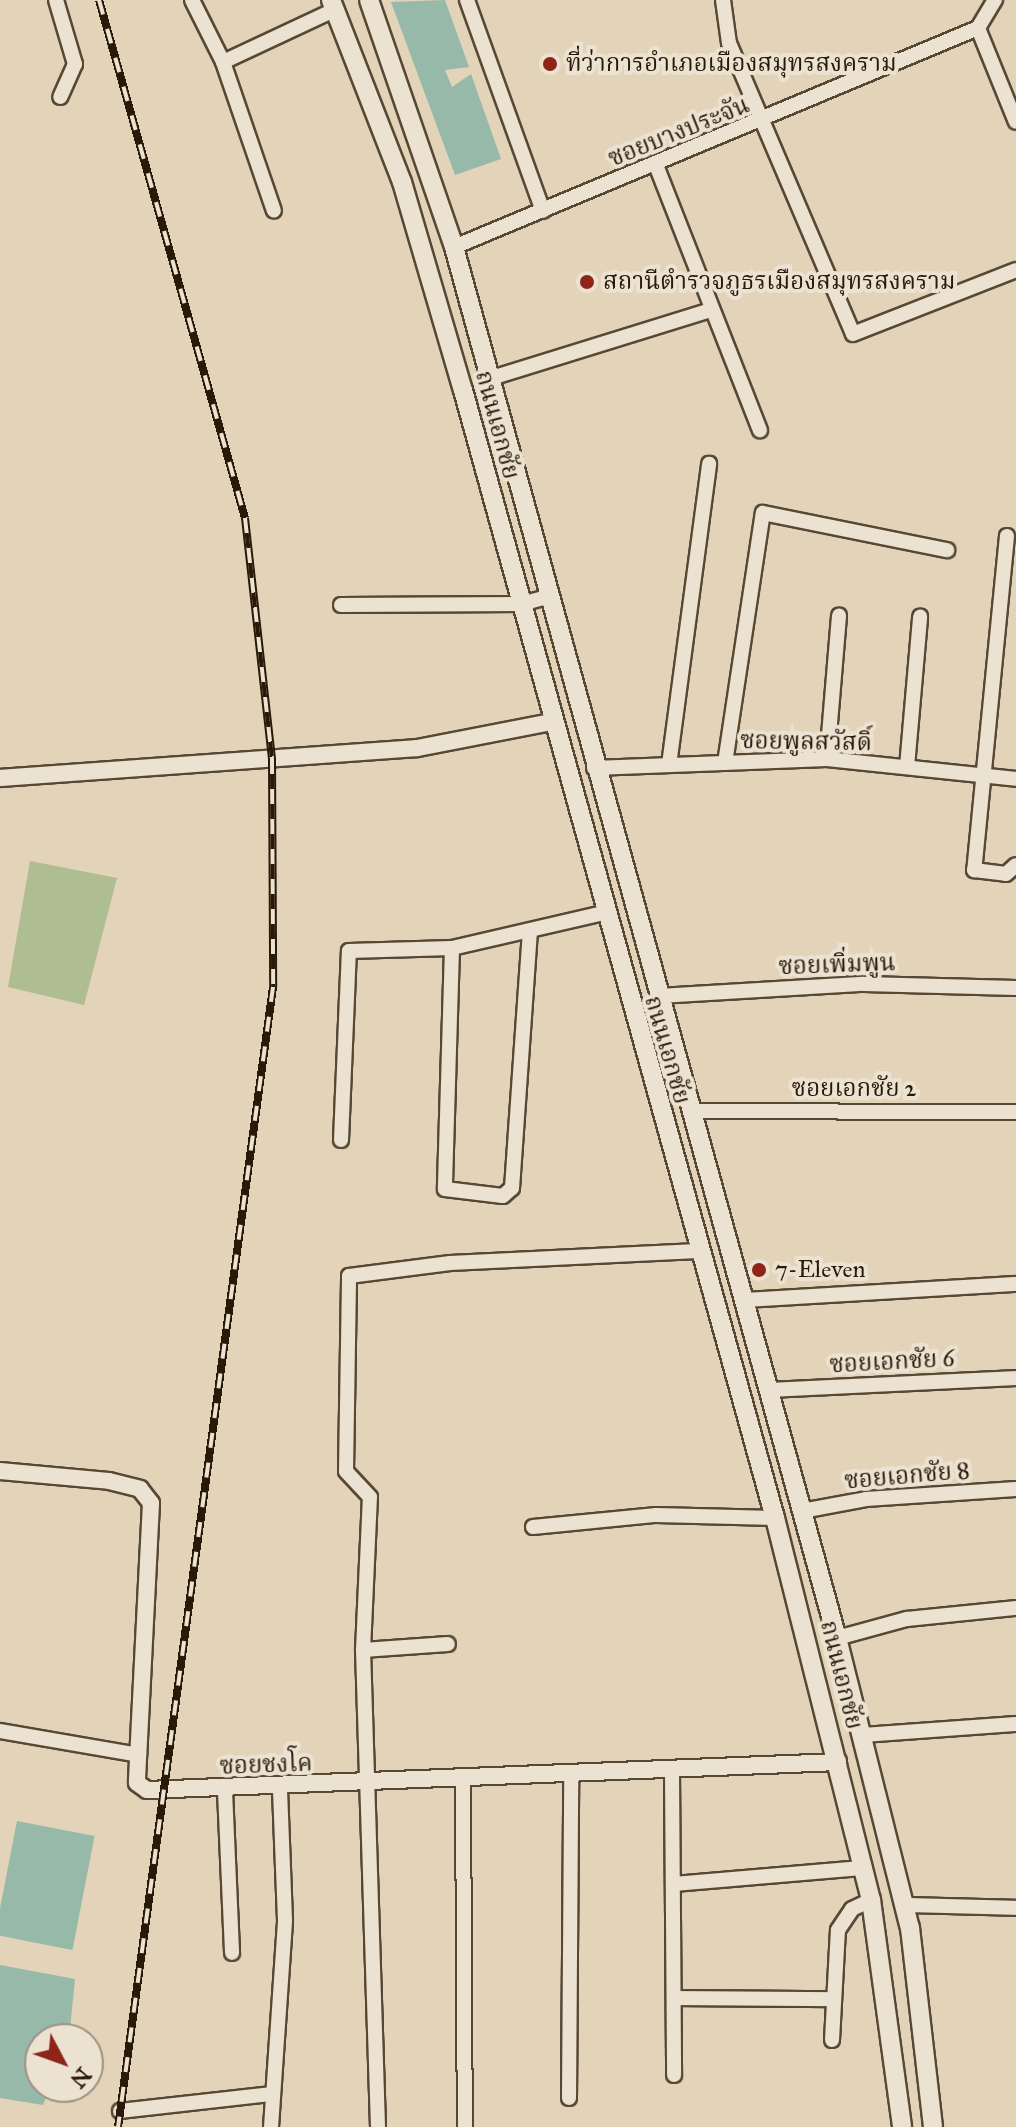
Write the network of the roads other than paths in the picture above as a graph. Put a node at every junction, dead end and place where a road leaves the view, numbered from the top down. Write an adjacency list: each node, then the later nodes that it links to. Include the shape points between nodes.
1 (56, 0): 10 (street, via 75,64)
2 (192, 0): 9 (street)
3 (369, 0): 16 (main road, ถนนเอกชัย)
4 (467, 0): 15 (street)
5 (723, 0): 11 (street, via 729,43)
6 (995, 0): 8 (street)
7 (334, 5): 9 (street); 25 (main road, ถนนเอกชัย, via 402,182)
8 (978, 28): 11 (street, ซอยบางประจัน); 12 (street)
9 (223, 62): 14 (street)
10 (60, 97)
11 (764, 121): 13 (street, ซอยบางประจัน); 17 (street, via 853,334)
12 (1016, 122)
13 (656, 165): 15 (street, ซอยบางประจัน); 18 (street)
14 (274, 211)
15 (543, 211): 16 (street, ซอยบางประจัน)
16 (454, 247): 19 (main road, ถนนเอกชัย)
17 (1016, 270)
18 (708, 311): 19 (street); 20 (street)
19 (488, 379): 24 (main road, ถนนเอกชัย)
20 (760, 430)
21 (709, 464): 32 (street)
22 (1007, 536): 35 (street)
23 (947, 550): 31 (street, via 763,513)
24 (547, 597): 25 (street); 34 (main road, ถนนเอกชัย)
25 (521, 604): 26 (street); 29 (main road, ถนนเอกชัย)
26 (341, 605)
27 (839, 616): 30 (street)
28 (920, 617): 33 (street)
29 (551, 722): 36 (street, via 417,748); 39 (main road, ถนนเอกชัย)
30 (827, 759): 31 (street, ซอยพูลสวัสดิ์); 33 (street, ซอยพูลสวัสดิ์)
31 (725, 763): 32 (street, ซอยพูลสวัสดิ์)
32 (669, 765): 34 (street, ซอยพูลสวัสดิ์)
33 (907, 767): 35 (street, ซอยพูลสวัสดิ์)
34 (594, 768): 43 (main road, ถนนเอกชัย)
35 (983, 775): 37 (street, ซอยพูลสวัสดิ์); 38 (street, via 974,870 1006,874)
36 (0, 778)
37 (1016, 779)
38 (1016, 865)
39 (604, 913): 40 (street); 47 (main road, ถนนเอกชัย)
40 (530, 932): 41 (street); 41 (street, via 512,1188 503,1196 445,1189)
41 (452, 948): 46 (street, via 349,951)
42 (1016, 988): 43 (street, ซอยเพิ่มพูน, via 864,984)
43 (659, 996): 44 (main road, ถนนเอกชัย)
44 (692, 1111): 45 (street, ซอยเอกชัย 2); 49 (main road, ถนนเอกชัย)
45 (1016, 1112)
46 (341, 1140)
47 (698, 1251): 55 (main road, ถนนเอกชัย); 60 (street, via 450,1263 349,1276 346,1471 370,1497)
48 (1016, 1284): 49 (street)
49 (744, 1300): 51 (main road, ถนนเอกชัย)
50 (1016, 1378): 51 (street, ซอยเอกชัย 6)
51 (771, 1390): 54 (main road, ถนนเอกชัย)
52 (0, 1471): 64 (street, ซอยชงโค, via 109,1481 140,1489 151,1503)
53 (1016, 1489): 54 (street, ซอยเอกชัย 8)
54 (802, 1511): 58 (main road, ถนนเอกชัย)
55 (775, 1518): 56 (street, via 656,1515); 65 (main road, ถนนเอกชัย)
56 (533, 1527)
57 (1016, 1608): 58 (street, via 907,1619)
58 (837, 1638): 63 (main road, ถนนเอกชัย)
59 (448, 1644): 60 (street)
60 (363, 1650): 69 (street)
61 (1016, 1724): 63 (street)
62 (0, 1731): 64 (street)
63 (863, 1735): 75 (main road, ถนนเอกชัย)
64 (139, 1755): 71 (street, ซอยชงโค, via 137,1783 147,1790)
65 (838, 1762): 66 (street, ซอยชงโค); 72 (main road, ถนนเอกชัย)
66 (672, 1773): 67 (street, ซอยชงโค); 73 (street)
67 (571, 1776): 68 (street, ซอยชงโค); 83 (street)
68 (463, 1781): 69 (street, ซอยชงโค); 87 (street)
69 (372, 1785): 70 (street, ซอยชงโค); 86 (street)
70 (280, 1790): 71 (street, ซอยชงโค); 82 (street, via 285,1920)
71 (225, 1791): 77 (street)
72 (863, 1868): 73 (street); 74 (main road, ถนนเอกชัย)
73 (675, 1884): 78 (street)
74 (871, 1900): 79 (street, via 852,1909 838,1930); 88 (main road, ถนนเอกชัย)
75 (905, 1905): 76 (street); 89 (main road, ถนนเอกชัย)
76 (1016, 1908)
77 (232, 1953)
78 (678, 1998): 79 (street); 81 (street)
79 (834, 1999): 80 (street)
80 (832, 2040)
81 (674, 2075)
82 (272, 2094): 84 (street); 85 (street)
83 (569, 2098)
84 (120, 2111)
85 (271, 2127)
86 (378, 2127)
87 (465, 2127)
88 (902, 2127)
89 (933, 2127)

